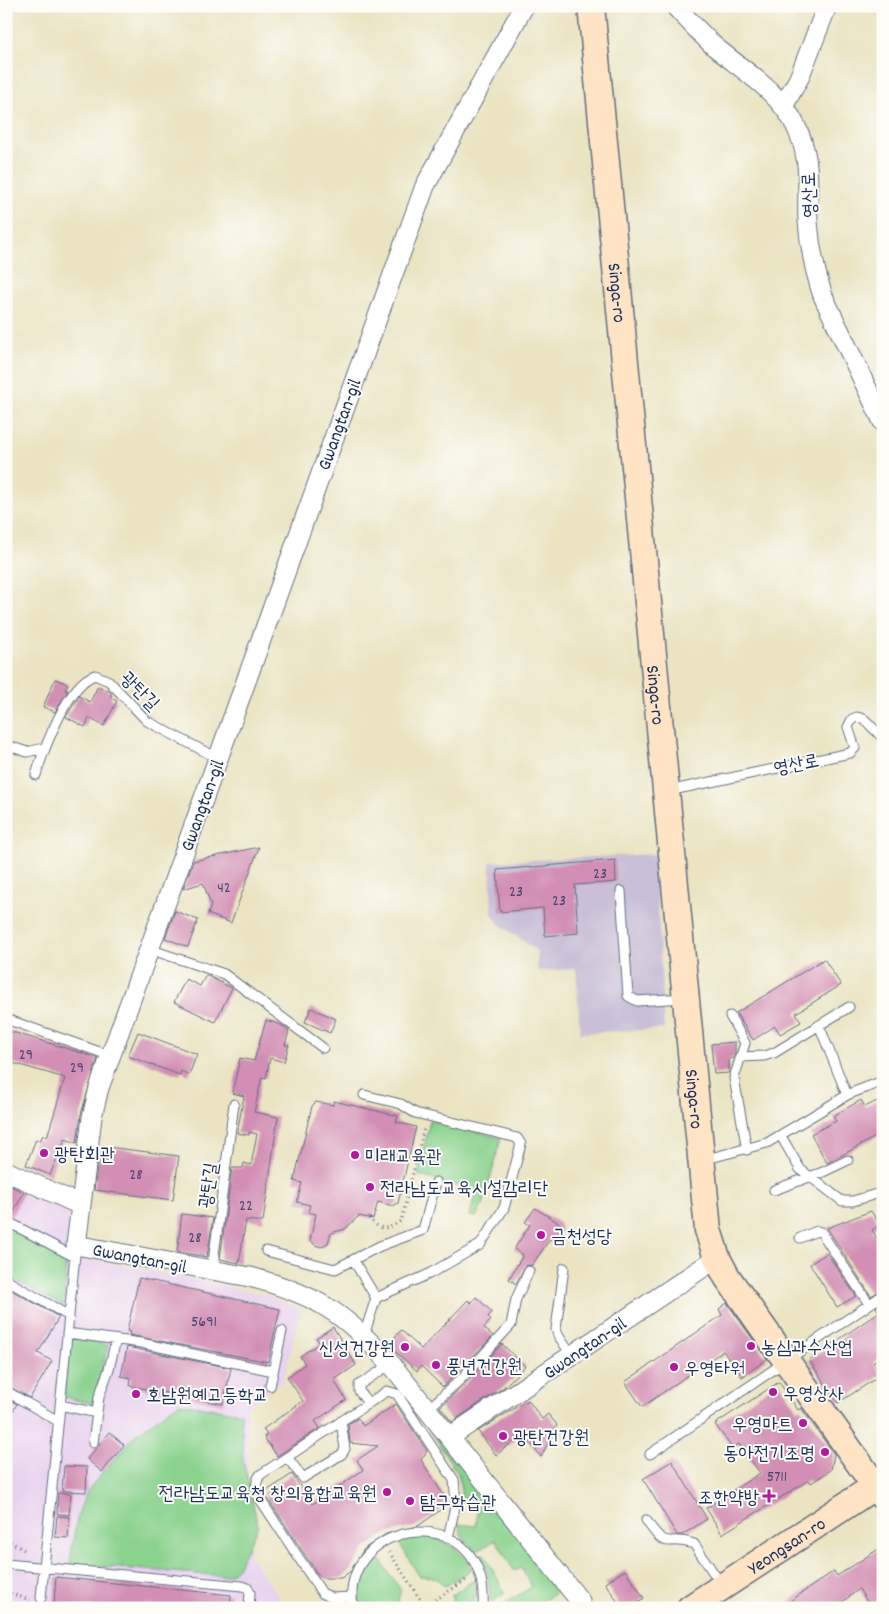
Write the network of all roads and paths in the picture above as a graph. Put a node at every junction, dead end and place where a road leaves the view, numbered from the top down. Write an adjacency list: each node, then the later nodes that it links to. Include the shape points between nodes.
1 (524, 6): 10 (street, Gwangtan-gil, via 424,186)
2 (591, 6): 12 (street, Singa-ro)
3 (675, 6): 5 (street, 영산로, via 713,45)
4 (827, 6): 5 (street, via 799,78)
5 (784, 104): 6 (street, 영산로, via 799,134 807,166 808,223 816,276)
6 (883, 422)
7 (883, 738): 12 (lane, 영산로, via 857,716 848,728 855,746 850,753)
8 (6, 745): 9 (lane, via 27,752)
9 (44, 748): 10 (lane, 광탄길, via 77,689 95,675 110,681 147,721); 11 (lane, 광탄길)
10 (217, 758): 16 (street, Gwangtan-gil)
11 (36, 775)
12 (665, 792): 17 (street, Singa-ro)
13 (6, 841): 14 (path)
14 (14, 844)
15 (621, 891): 17 (lane, via 628,996 637,1000)
16 (149, 949): 22 (lane, via 224,974); 23 (street, Gwangtan-gil)
17 (685, 998): 33 (street, Singa-ro)
18 (849, 1007): 21 (lane)
19 (730, 1016): 24 (lane, via 745,1043)
20 (6, 1019): 23 (lane)
21 (819, 1025): 24 (lane, via 774,1053); 27 (lane)
22 (323, 1048)
23 (110, 1056): 39 (street, Gwangtan-gil, via 92,1118)
24 (741, 1057): 31 (lane, via 734,1081)
25 (883, 1081): 27 (lane)
26 (364, 1095): 52 (lane, via 398,1103 415,1113 517,1138 520,1142 504,1208 480,1245 429,1274)
27 (848, 1095): 30 (lane)
28 (234, 1104): 48 (lane, 광탄길)
29 (424, 1128): 40 (path, via 401,1221 381,1228)
30 (781, 1136): 31 (lane); 35 (lane, via 797,1165)
31 (747, 1150): 33 (lane)
32 (848, 1160): 35 (lane)
33 (700, 1161): 45 (street, Singa-ro, via 708,1230)
34 (6, 1171): 39 (street)
35 (810, 1177): 37 (lane); 38 (lane, via 842,1201)
36 (436, 1182): 46 (lane, via 423,1230)
37 (774, 1190)
38 (883, 1192)
39 (80, 1204): 43 (street, Gwangtan-gil)
40 (369, 1218)
41 (6, 1221): 43 (lane)
42 (800, 1238): 53 (lane, via 822,1232)
43 (76, 1251): 48 (street, Gwangtan-gil); 54 (lane)
44 (266, 1251): 46 (lane, via 328,1268 338,1268)
45 (717, 1258): 59 (street, Gwangtan-gil); 60 (street, Singa-ro, via 726,1276)
46 (354, 1260): 52 (lane)
47 (564, 1268): 59 (lane, via 556,1329)
48 (212, 1270): 57 (street, Gwangtan-gil, via 250,1277 300,1293 321,1303)
49 (530, 1271): 67 (lane, via 516,1299 511,1325)
50 (6, 1280): 54 (lane)
51 (883, 1295): 53 (lane)
52 (376, 1298): 57 (lane)
53 (869, 1304): 60 (lane)
54 (69, 1316): 56 (lane)
55 (282, 1331): 62 (lane)
56 (67, 1333): 58 (lane); 66 (lane)
57 (364, 1335): 61 (street, Gwangtan-gil)
58 (116, 1340): 62 (lane); 68 (lane)
59 (572, 1356): 71 (street, Gwangtan-gil)
60 (787, 1362): 73 (lane); 75 (street, Singa-ro)
61 (391, 1364): 65 (lane, via 359,1386); 67 (street, Gwangtan-gil)
62 (273, 1371): 63 (lane)
63 (270, 1386)
64 (6, 1391): 69 (lane)
65 (368, 1403): 70 (lane); 77 (lane, via 390,1390 397,1394 454,1480 456,1502)
66 (60, 1405): 68 (lane); 69 (lane)
67 (428, 1409): 71 (street, Gwangtan-gil)
68 (97, 1413): 72 (lane)
69 (58, 1421): 80 (lane)
70 (341, 1421): 74 (lane); 74 (lane, via 342,1454 303,1478)
71 (451, 1436): 85 (street, Gwangtan-gil)
72 (93, 1443)
73 (650, 1454)
74 (287, 1457): 83 (lane, via 258,1478 260,1499 324,1595)
75 (880, 1488): 82 (street, Yeongsan-ro)
76 (646, 1520): 82 (lane, via 663,1541 694,1544)
77 (448, 1538): 83 (lane, via 426,1532 404,1533 384,1541 367,1555 356,1574); 89 (lane, via 466,1551 478,1569 484,1590)
78 (386, 1548): 86 (path)
79 (6, 1564): 80 (lane)
80 (44, 1569): 84 (lane); 87 (lane, via 242,1586 250,1593)
81 (473, 1575): 86 (path)
82 (722, 1586): 90 (street, Yeongsan-ro)
83 (351, 1597): 88 (lane)
84 (41, 1598)
85 (583, 1604)
86 (425, 1607)
87 (248, 1608)
88 (353, 1608)
89 (483, 1608)
90 (690, 1608)

